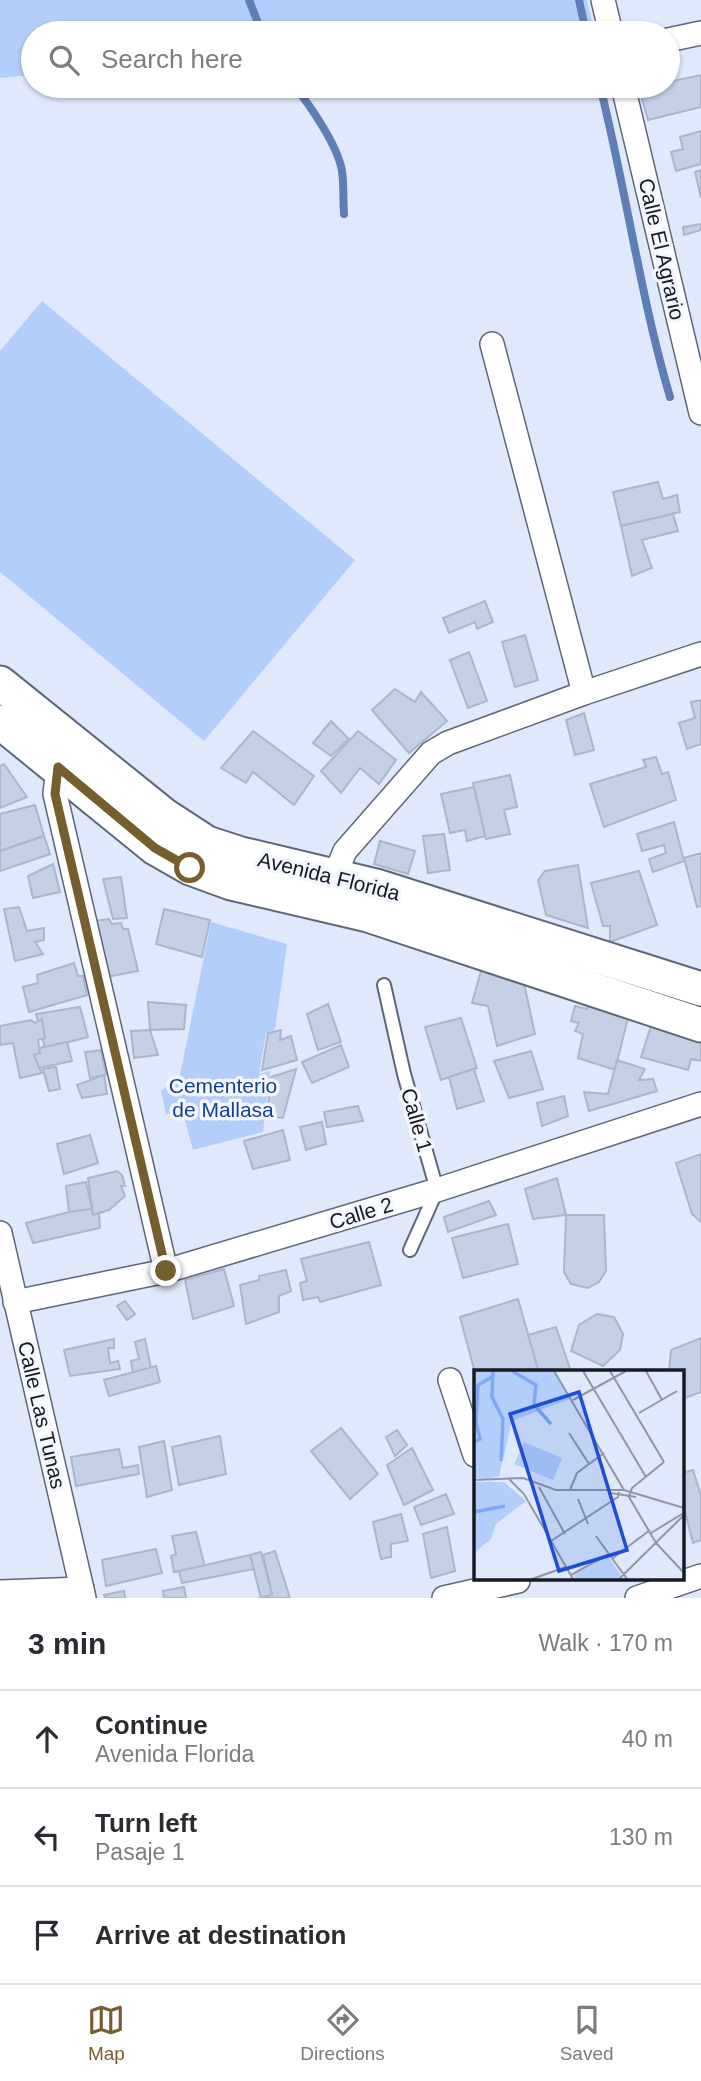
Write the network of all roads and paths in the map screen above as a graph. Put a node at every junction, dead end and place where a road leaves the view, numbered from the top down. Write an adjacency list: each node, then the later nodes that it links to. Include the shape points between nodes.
1 (603, 0): 2 (street)
2 (608, 21)
3 (701, 33): 4 (street)
4 (680, 37)
5 (626, 98): 7 (street, Calle El Agrario)
6 (492, 344): 10 (street)
7 (701, 413)
8 (701, 654): 10 (street)
9 (0, 682): 12 (main road, Avenida Florida)
10 (584, 693): 13 (street, via 431,753 345,851)
11 (0, 722): 12 (main road, Avenida Florida)
12 (67, 755): 13 (main road, Avenida Florida, via 155,848 190,868 231,883); 21 (street, via 55,794)
13 (332, 890): 15 (main road, Avenida Florida, via 389,890); 16 (main road, Avenida Florida, via 368,915)
14 (384, 985): 18 (lane, Calle 1)
15 (701, 989)
16 (701, 1025)
17 (701, 1104): 18 (street, Calle 2)
18 (437, 1190): 20 (lane); 21 (street, Calle 2)
19 (0, 1233): 22 (street, Calle Las Tunas)
20 (410, 1250)
21 (166, 1271): 22 (street, Calle 2)
22 (15, 1302): 28 (street, Calle Las Tunas)
23 (450, 1380): 24 (street)
24 (474, 1452)
25 (701, 1576): 30 (street)
26 (520, 1586): 29 (street)
27 (0, 1592): 28 (street)
28 (83, 1593)
29 (444, 1598)
30 (637, 1598)

